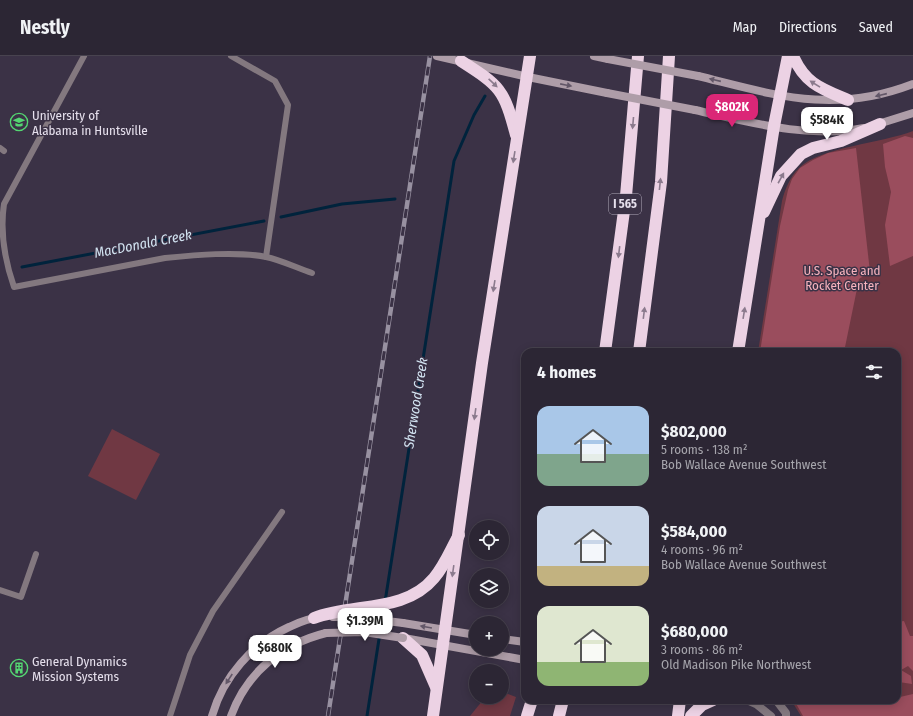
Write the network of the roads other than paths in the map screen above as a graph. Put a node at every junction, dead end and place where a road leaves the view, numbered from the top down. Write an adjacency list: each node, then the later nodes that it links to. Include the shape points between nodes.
1 (84, 56): 20 (lane, via 4,204 1,214 4,258 14,286 165,258 219,254)
2 (231, 56): 20 (lane, via 275,81 288,105)
3 (530, 56): 11 (highway)
4 (594, 56): 13 (main road, one-way to 4, bridge, via 698,76)
5 (638, 56): 22 (highway, I 565, one-way to 22, via 626,196)
6 (669, 56): 23 (highway, I 565, one-way to 6, via 661,182)
7 (788, 56): 13 (highway)
8 (794, 56): 14 (highway, one-way to 8, via 812,83 802,73)
9 (439, 57): 10 (main road)
10 (461, 61): 11 (main road); 18 (highway, one-way to 18, via 488,78 499,89 509,108)
11 (528, 77): 17 (main road, one-way to 17, bridge); 18 (highway)
12 (913, 84): 14 (main road, one-way to 14, via 879,95)
13 (781, 96): 14 (main road, via 815,101); 17 (highway)
14 (848, 100)
15 (913, 113): 16 (main road)
16 (880, 124): 17 (main road, via 828,131); 19 (highway, one-way to 16, via 781,176 796,159 813,148 842,140)
17 (774, 126): 19 (highway)
18 (517, 138): 26 (highway, one-way to 26, via 482,362)
19 (758, 225): 24 (highway, one-way to 19)
20 (266, 257): 21 (lane)
21 (312, 273)
22 (606, 348)
23 (640, 348)
24 (739, 348)
25 (282, 512): 44 (lane, via 213,611 190,655)
26 (459, 535): 29 (highway, bridge, via 441,569 418,592 399,601 330,612); 30 (highway, one-way to 30)
27 (36, 554): 28 (lane, via 21,597)
28 (0, 590)
29 (314, 618): 30 (main road, one-way to 29, bridge, via 354,617); 45 (main road, one-way to 45, via 279,631 257,646 224,687)
30 (445, 631): 31 (main road); 35 (highway)
31 (469, 634)
32 (403, 638): 35 (main road); 37 (highway, via 422,655); 46 (main road, bridge, via 364,632 326,633 291,646 271,660 246,687)
33 (509, 640): 34 (main road)
34 (521, 641)
35 (443, 646): 36 (main road); 37 (highway)
36 (521, 660)
37 (436, 688): 47 (highway)
38 (531, 704): 48 (highway)
39 (562, 704): 49 (highway)
40 (680, 704): 50 (highway)
41 (704, 704): 51 (highway)
42 (756, 704): 52 (street)
43 (779, 704): 53 (street)
44 (170, 716)
45 (212, 716)
46 (231, 716)
47 (432, 716)
48 (527, 716)
49 (559, 716)
50 (678, 716)
51 (691, 716)
52 (771, 716)
53 (786, 716)

